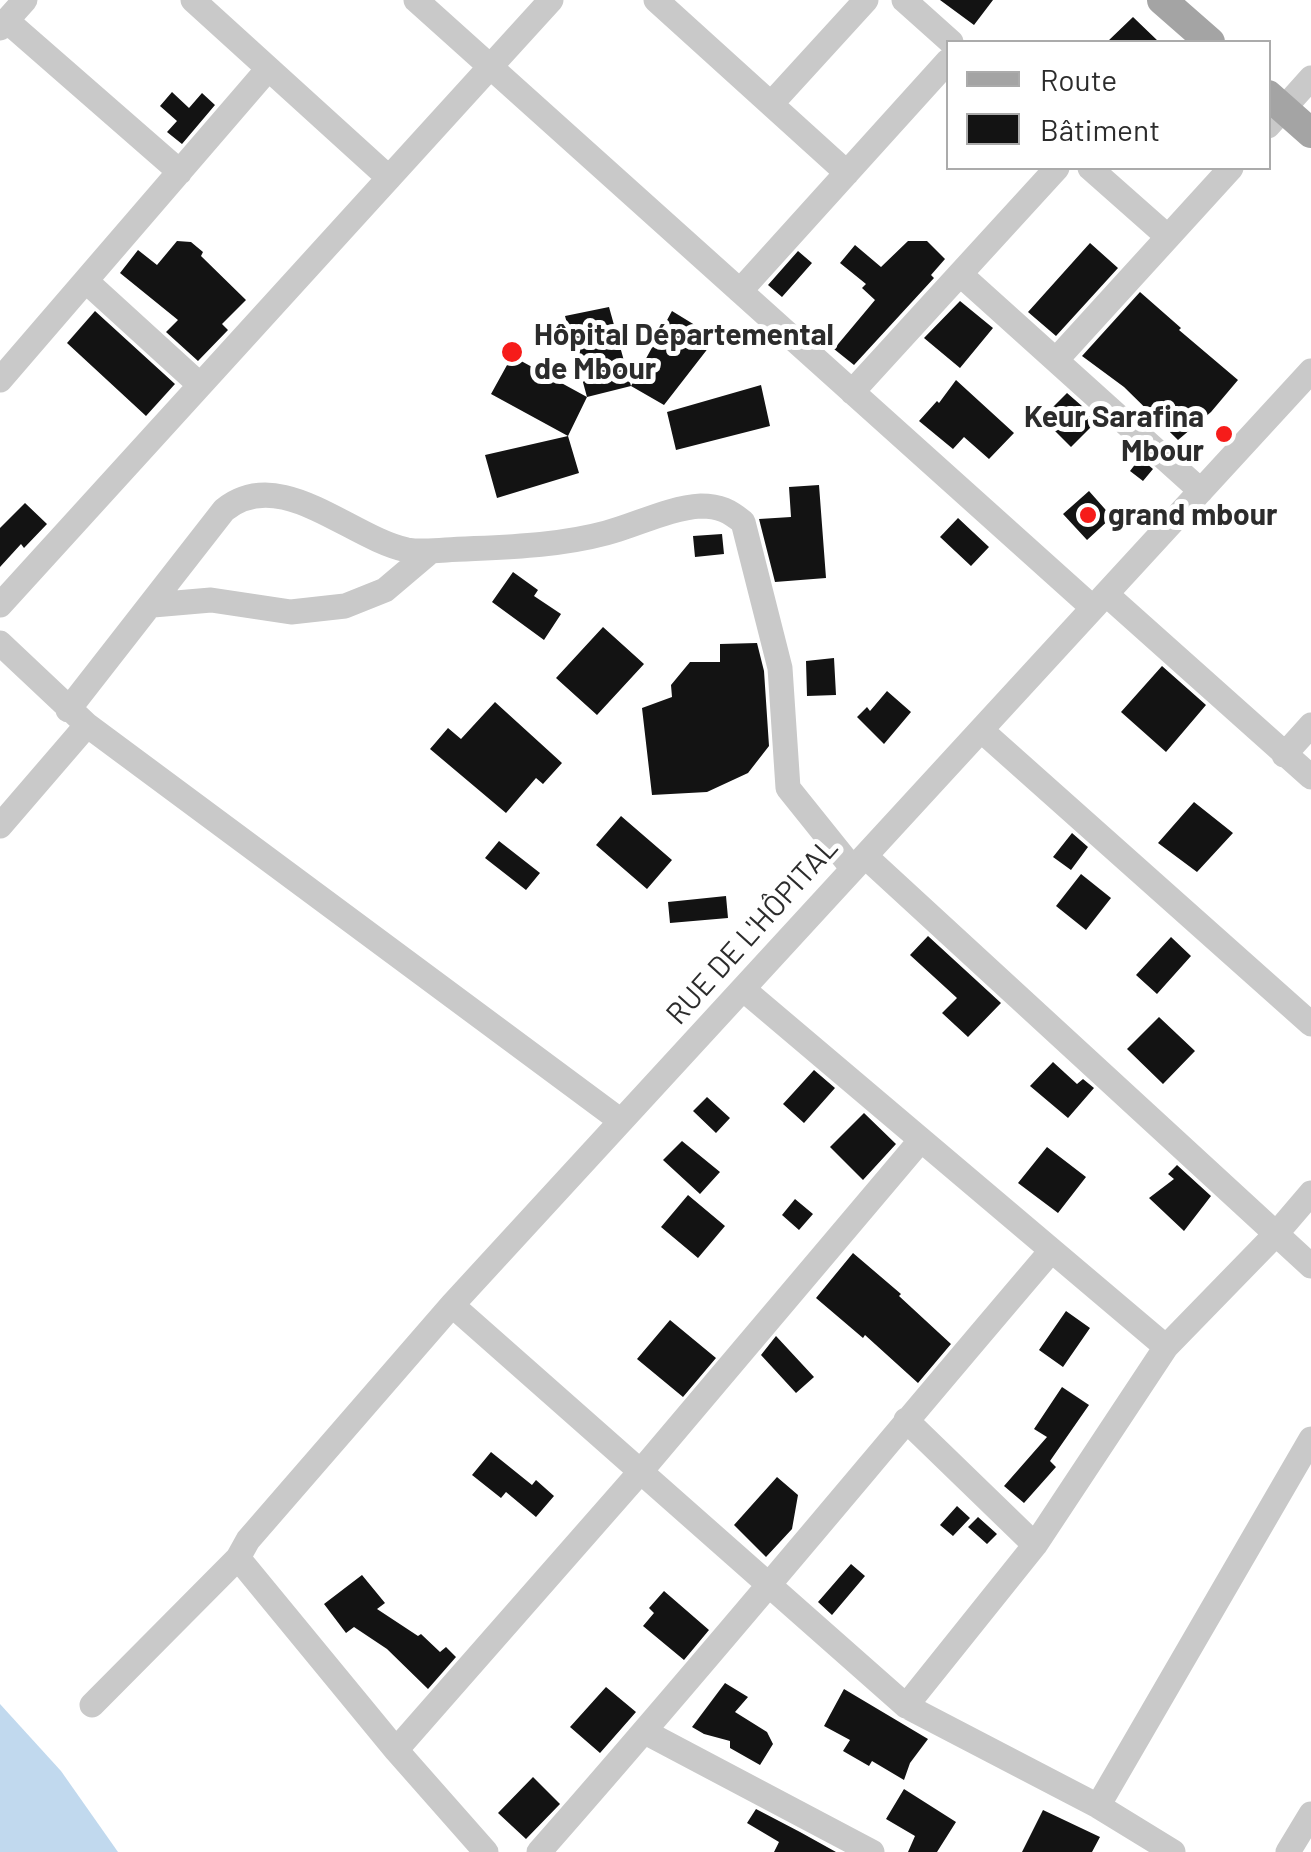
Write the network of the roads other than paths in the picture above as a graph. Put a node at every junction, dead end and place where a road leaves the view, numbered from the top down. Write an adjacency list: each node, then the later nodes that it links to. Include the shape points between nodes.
1 (25, 0): 9 (street)
2 (193, 0): 14 (street)
3 (416, 0): 13 (street)
4 (551, 0): 13 (street)
5 (866, 0): 16 (street)
6 (904, 0): 10 (street)
7 (1162, 0): 11 (main road)
8 (666, 3): 16 (street)
9 (4, 24): 22 (street)
10 (949, 40)
11 (1208, 40)
12 (946, 64): 23 (street)
13 (490, 66): 24 (street); 28 (street)
14 (268, 69): 22 (street); 24 (street)
15 (1311, 78): 17 (street)
16 (771, 104): 23 (street)
17 (1274, 110): 18 (main road)
18 (1311, 132)
19 (1055, 170): 26 (street)
20 (1092, 170): 25 (street)
21 (1229, 170): 25 (street)
22 (180, 172): 27 (street)
23 (847, 172): 28 (street)
24 (388, 178): 31 (street)
25 (1168, 238): 29 (street)
26 (960, 274): 29 (street); 33 (street)
27 (86, 282): 30 (street); 31 (street)
28 (740, 291): 33 (street)
29 (1056, 360): 34 (street)
30 (0, 380)
31 (200, 384): 39 (street)
32 (1307, 384): 34 (street, RUE DE L'HÔPITAL)
33 (852, 392): 38 (street)
34 (1201, 491): 38 (street, RUE DE L'HÔPITAL)
35 (431, 551): 36 (street, via 406,550 290,498 261,493 238,498 224,510); 37 (street, via 385,590 345,606 291,612); 48 (street, via 546,544 605,534 669,512 725,508 743,522 780,668 788,788)
36 (185, 563): 37 (street); 40 (street)
37 (211, 600): 40 (street)
38 (1099, 601): 44 (street, RUE DE L'HÔPITAL); 45 (street)
39 (0, 605)
40 (153, 605): 42 (street)
41 (0, 643): 42 (street)
42 (78, 718): 47 (street); 51 (street)
43 (1311, 725): 45 (street)
44 (981, 730): 48 (street, RUE DE L'HÔPITAL); 50 (street)
45 (1284, 755): 46 (street)
46 (1311, 777)
47 (0, 826)
48 (859, 862): 49 (street, RUE DE L'HÔPITAL); 54 (street)
49 (743, 989): 51 (street, RUE DE L'HÔPITAL); 52 (street)
50 (1311, 1024)
51 (621, 1122): 57 (street, RUE DE L'HÔPITAL)
52 (920, 1141): 55 (street); 61 (street)
53 (1311, 1192): 54 (street)
54 (1276, 1234): 56 (street); 58 (street)
55 (1051, 1250): 58 (street); 59 (street)
56 (1311, 1266)
57 (452, 1305): 61 (street); 63 (street, RUE DE L'HÔPITAL)
58 (1166, 1347): 62 (street)
59 (906, 1420): 62 (street); 64 (street)
60 (1311, 1439): 69 (street)
61 (641, 1472): 64 (street); 68 (street)
62 (1035, 1545): 66 (street)
63 (243, 1549): 65 (street, RUE DE L'HÔPITAL); 68 (street)
64 (767, 1583): 66 (street); 67 (street)
65 (92, 1705)
66 (906, 1706): 69 (street)
67 (645, 1732): 72 (street); 73 (street)
68 (396, 1750): 71 (street)
69 (1098, 1806): 74 (street)
70 (1311, 1814): 75 (street)
71 (486, 1852)
72 (539, 1852)
73 (872, 1852)
74 (1172, 1852)
75 (1288, 1852)

